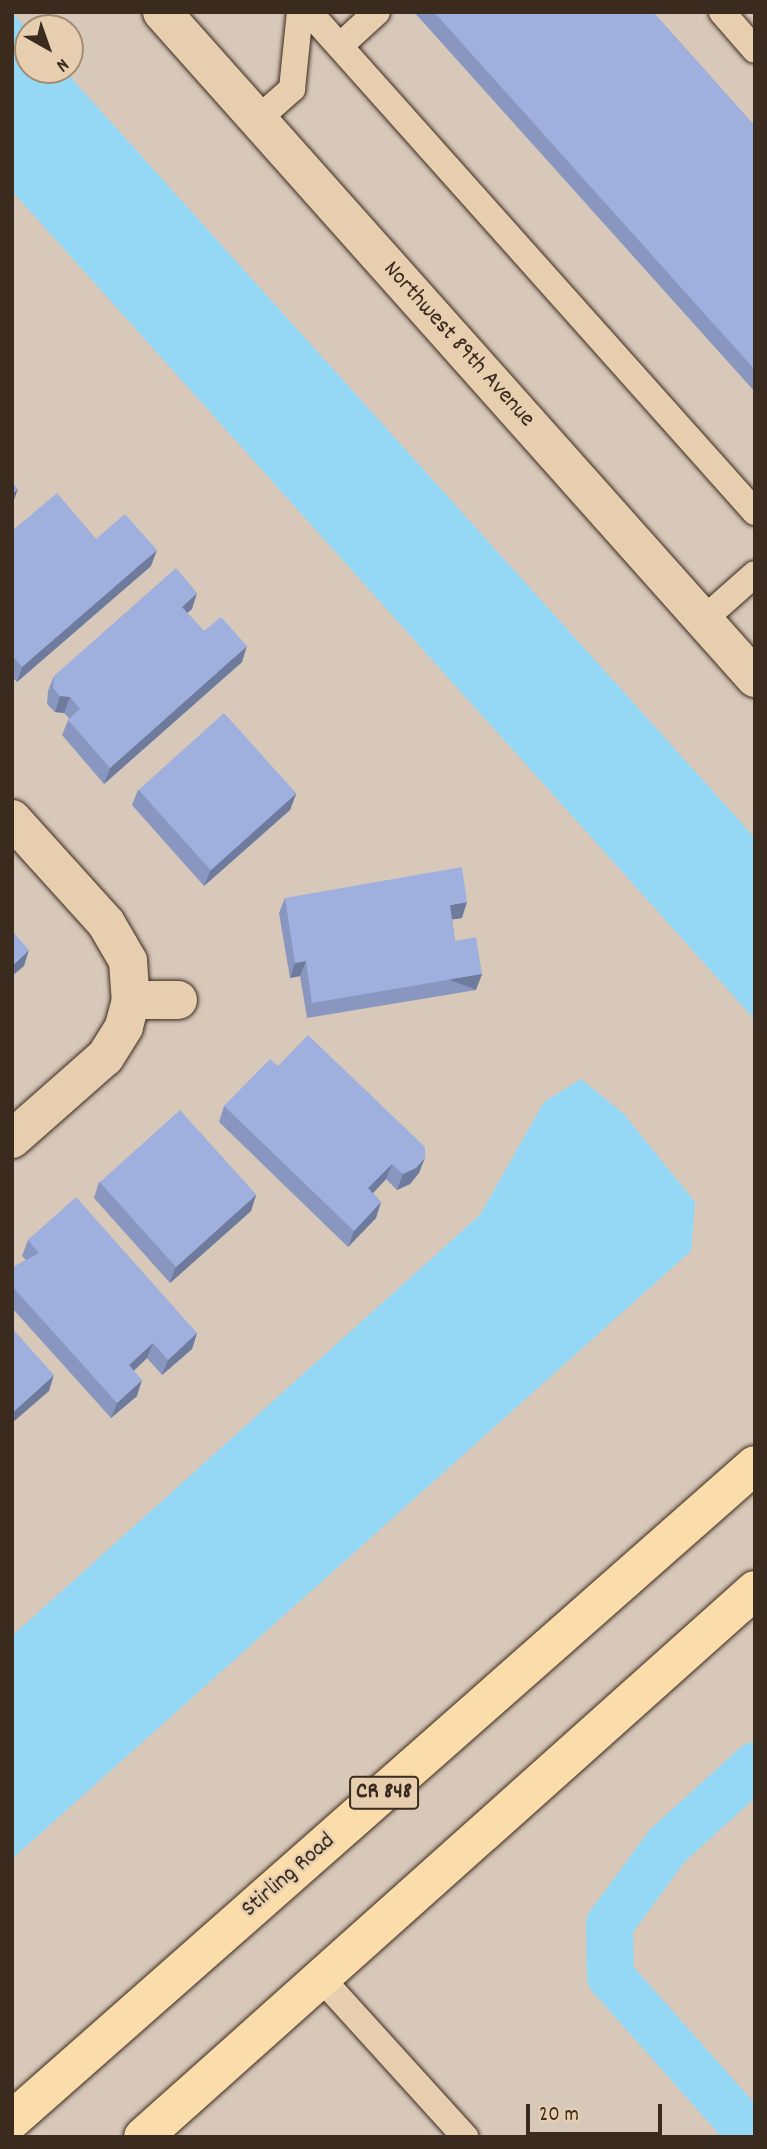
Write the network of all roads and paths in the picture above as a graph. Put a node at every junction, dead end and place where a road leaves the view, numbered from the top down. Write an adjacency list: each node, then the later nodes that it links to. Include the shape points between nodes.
1 (162, 12): 8 (street, Northwest 89th Avenue)
2 (300, 12): 8 (lane, via 292,89)
3 (310, 12): 6 (lane)
4 (377, 12): 6 (lane)
5 (722, 12): 7 (lane)
6 (340, 46): 9 (lane)
7 (755, 50)
8 (257, 120): 11 (street, Northwest 89th Avenue)
9 (755, 512)
10 (755, 574): 11 (lane)
11 (703, 620): 12 (street, Northwest 89th Avenue)
12 (755, 678)
13 (12, 819): 15 (street, via 106,923 128,961)
14 (178, 999): 15 (street)
15 (131, 1000): 16 (street, via 124,1027 105,1057)
16 (12, 1139)
17 (755, 1465): 20 (main road, Stirling Road / CR 848)
18 (755, 1590): 19 (main road)
19 (321, 1978): 21 (main road); 22 (lane)
20 (12, 2119)
21 (143, 2137)
22 (465, 2137)

